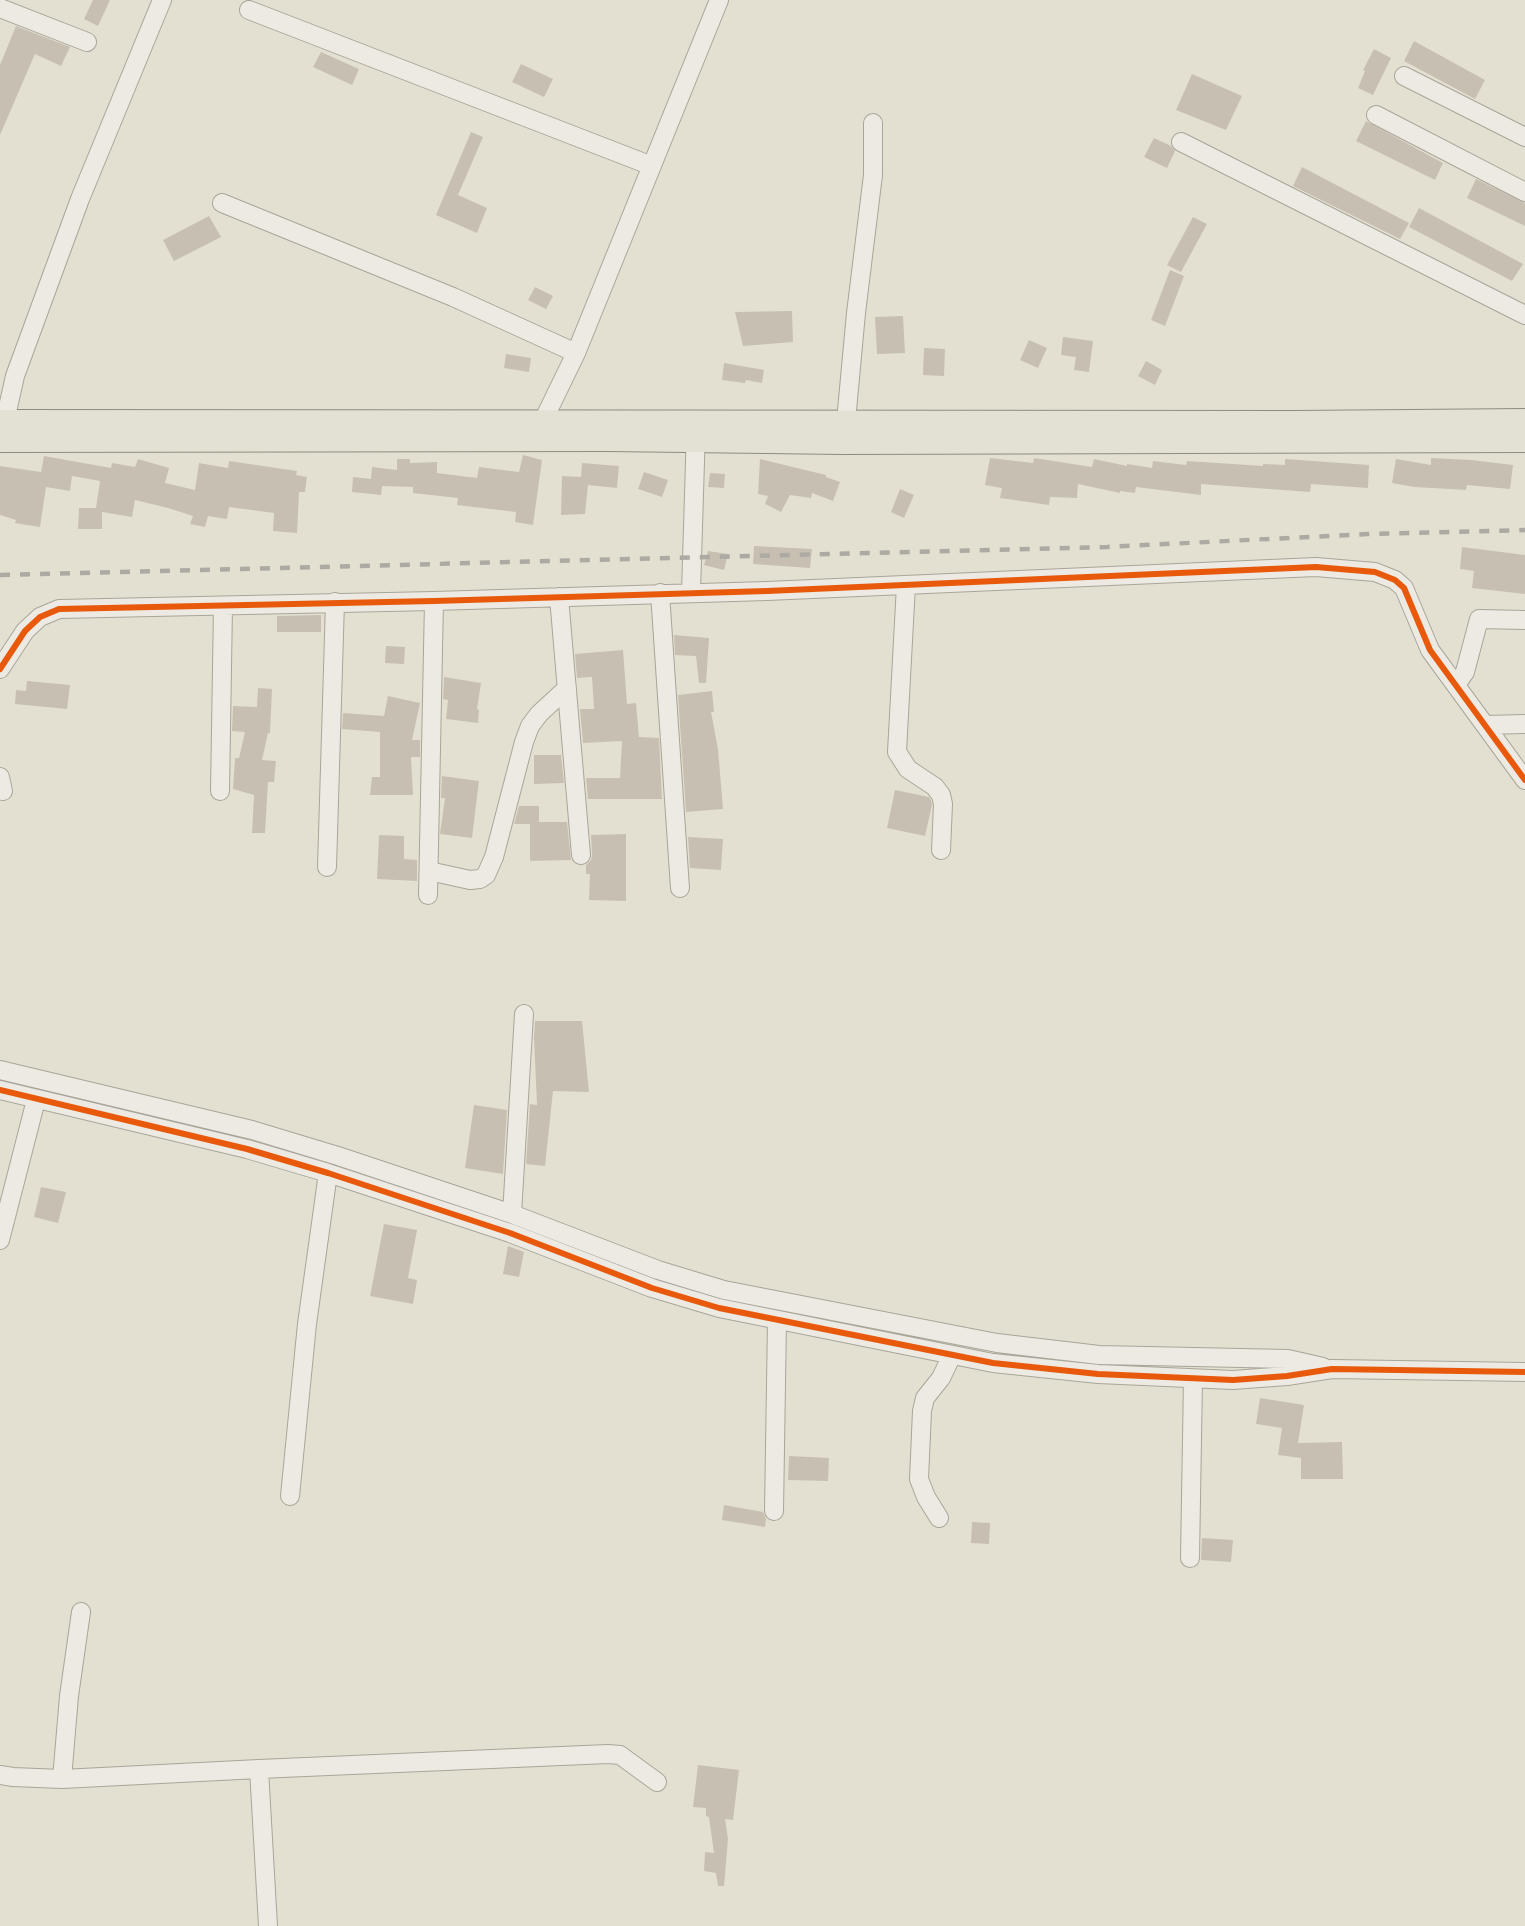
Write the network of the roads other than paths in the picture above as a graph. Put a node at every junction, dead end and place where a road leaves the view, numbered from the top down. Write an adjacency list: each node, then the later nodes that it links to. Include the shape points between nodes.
1 (162, 0): 19 (street, via 80,199 15,376)
2 (719, 0): 11 (street)
3 (0, 8): 5 (street)
4 (249, 10): 11 (street)
5 (87, 42)
6 (1404, 76): 9 (street)
7 (1376, 115): 12 (street)
8 (873, 123): 18 (street, via 873,175)
9 (1525, 137)
10 (1181, 142): 14 (street)
11 (652, 166): 15 (street)
12 (1525, 192)
13 (222, 204): 15 (street, via 453,297)
14 (1525, 315)
15 (576, 353): 17 (street)
16 (1525, 420): 18 (main road)
17 (543, 421): 19 (main road); 20 (main road)
18 (846, 421): 20 (main road)
19 (1, 431): 20 (main road)
20 (696, 431): 21 (main road, via 868,443); 23 (street)
21 (1525, 441)
22 (906, 585): 23 (street); 31 (street, via 1316,567 1375,572 1404,588 1430,650); 37 (street, via 897,752 908,769 935,787 940,795)
23 (691, 592): 24 (street)
24 (660, 593): 25 (street); 41 (street)
25 (559, 597): 26 (street); 32 (street)
26 (434, 601): 27 (street); 40 (street)
27 (334, 602): 28 (street); 39 (street)
28 (223, 606): 30 (street, via 59,609 40,617 25,631); 36 (street)
29 (1525, 620): 31 (street, via 1479,620 1465,672)
30 (0, 669)
31 (1456, 685): 34 (street)
32 (567, 688): 38 (street); 40 (street, via 530,726 486,875 470,880)
33 (1525, 724): 34 (street)
34 (1485, 725): 35 (street)
35 (1525, 780)
36 (220, 790)
37 (941, 850)
38 (581, 855)
39 (327, 867)
40 (429, 871): 42 (street)
41 (680, 888)
42 (428, 895)
43 (524, 1014): 49 (street)
44 (0, 1070): 49 (street, via 252,1130)
45 (0, 1090): 46 (street)
46 (36, 1100): 47 (street, via 247,1149); 48 (street)
47 (328, 1173): 51 (street, via 510,1233 652,1288); 56 (street, via 307,1324)
48 (6, 1187): 50 (street)
49 (512, 1214): 53 (street, via 658,1270 724,1290 985,1341 1099,1355 1288,1359)
50 (0, 1240)
51 (777, 1321): 52 (street); 57 (street)
52 (952, 1355): 55 (street, via 1098,1374); 58 (street, via 922,1411 920,1479)
53 (1332, 1369): 54 (street); 55 (street, via 1233,1380)
54 (1525, 1372)
55 (1193, 1379): 59 (street)
56 (290, 1496)
57 (774, 1511)
58 (939, 1518)
59 (1190, 1558)
60 (81, 1612): 63 (street)
61 (259, 1769): 63 (street); 64 (street, via 608,1754 620,1755); 65 (street)
62 (0, 1775): 63 (street)
63 (62, 1779)
64 (657, 1782)
65 (268, 1926)

